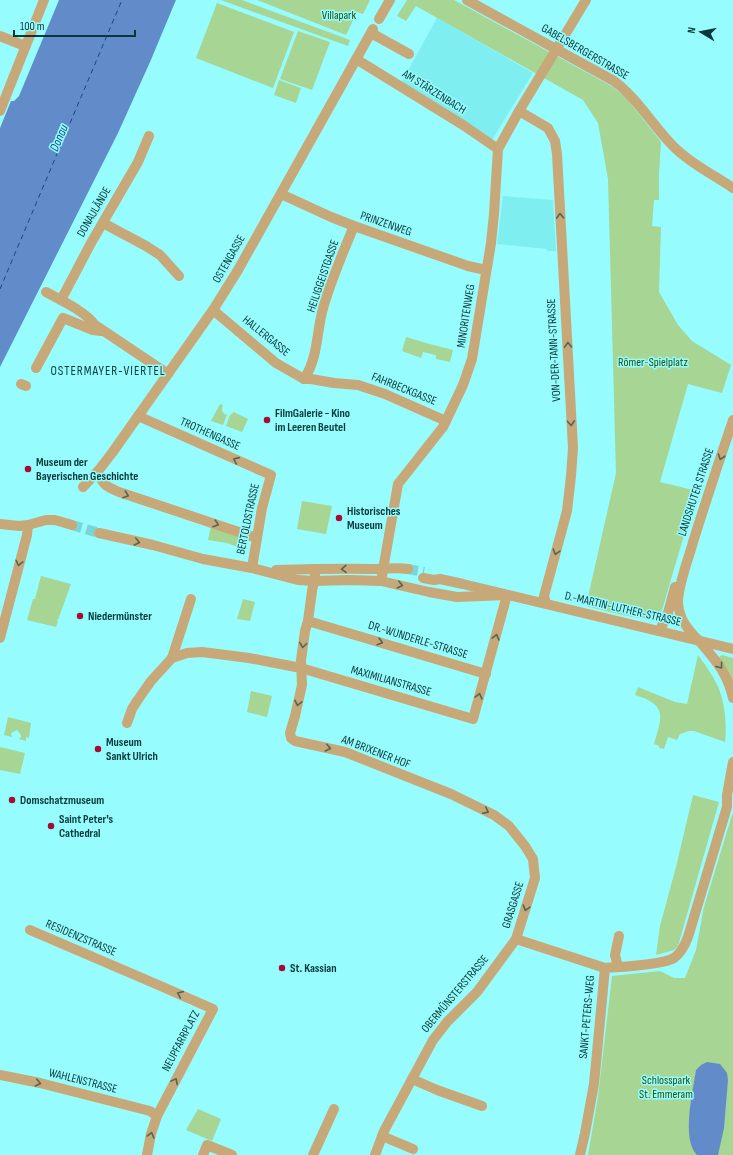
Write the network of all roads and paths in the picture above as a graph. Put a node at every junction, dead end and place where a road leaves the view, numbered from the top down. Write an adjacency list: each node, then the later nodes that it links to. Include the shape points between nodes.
1 (44, 0): 7 (street)
2 (390, 0): 5 (street)
3 (467, 0): 8 (street, GABELSBERGERSTRASSE)
4 (586, 0): 8 (street, MINORITENWEG)
5 (379, 19)
6 (0, 36): 7 (street)
7 (25, 46): 12 (street)
8 (556, 49): 11 (street, MINORITENWEG); 15 (street, GABELSBERGERSTRASSE, via 622,87 674,147)
9 (409, 54): 10 (street, OSTENGASSE, via 372,31)
10 (356, 59): 14 (street, AM STÄRZENBACH); 16 (street, OSTENGASSE)
11 (519, 110): 14 (street, MINORITENWEG); 52 (street, VON-DER-TANN-STRASSE, via 548,128 555,141 568,340 573,448 571,476 566,516 544,596)
12 (0, 111)
13 (149, 136): 17 (street, DONAULÄNDE, via 138,162)
14 (498, 149): 19 (street, MINORITENWEG, via 494,214)
15 (733, 188)
16 (281, 194): 18 (street, PRINZENWEG); 23 (street, OSTENGASSE)
17 (103, 223): 20 (street, via 160,255); 22 (street, DONAULÄNDE)
18 (354, 226): 19 (street, PRINZENWEG); 27 (street, HEILIGGEISTGASSE, via 323,306 317,346 310,371)
19 (486, 270): 30 (street, MINORITENWEG, via 472,359)
20 (179, 276)
21 (46, 292): 22 (street)
22 (61, 300): 24 (street, via 92,320)
23 (213, 310): 26 (street, OSTENGASSE); 27 (street, HALLERGASSE, via 276,362)
24 (103, 331): 25 (street, via 93,330 63,318); 26 (street)
25 (36, 368)
26 (168, 374): 28 (street, OSTENGASSE)
27 (304, 379): 30 (street, FAHRBECKGASSE, via 358,385)
28 (138, 416): 31 (street, OSTENGASSE); 32 (street, TROTHENGASSE, one-way to 28)
29 (733, 420): 44 (street, LANDSHUTER STRASSE, one-way to 44)
30 (446, 421): 41 (street, MINORITENWEG, via 398,484)
31 (98, 471): 33 (street, OSTENGASSE); 38 (street, one-way to 38, via 102,482 119,492)
32 (271, 475): 38 (street, BERTOLDSTRASSE)
33 (83, 487)
34 (0, 524): 35 (street)
35 (28, 525): 36 (street, via 43,520 55,520); 55 (street, one-way to 55)
36 (72, 525)
37 (99, 533): 39 (street, one-way to 39, via 190,556)
38 (257, 538): 39 (street, BERTOLDSTRASSE)
39 (252, 568): 42 (street)
40 (316, 569): 41 (street, one-way to 40); 42 (street); 47 (street)
41 (383, 569): 43 (street); 48 (street, MINORITENWEG)
42 (266, 571): 47 (street, D.-MARTIN-LUTHER-STRASSE, via 298,580)
43 (407, 572)
44 (684, 573): 54 (street, LANDSHUTER STRASSE, via 677,582); 56 (street, LANDSHUTER STRASSE, via 678,601 680,613)
45 (424, 575): 46 (street, D.-MARTIN-LUTHER-STRASSE)
46 (436, 578): 49 (street); 50 (street, D.-MARTIN-LUTHER-STRASSE)
47 (314, 581): 48 (street, D.-MARTIN-LUTHER-STRASSE); 53 (street)
48 (381, 581): 49 (street, D.-MARTIN-LUTHER-STRASSE, one-way to 49)
49 (429, 592): 50 (street, D.-MARTIN-LUTHER-STRASSE, via 458,597)
50 (507, 595): 52 (street, D.-MARTIN-LUTHER-STRASSE); 60 (street, one-way to 50)
51 (191, 599): 58 (street)
52 (546, 603): 54 (street, D.-MARTIN-LUTHER-STRASSE)
53 (308, 621): 59 (street, one-way to 59); 60 (street, DR.-WUNDERLE-STRASSE, one-way to 60)
54 (660, 630): 56 (street, D.-MARTIN-LUTHER-STRASSE)
55 (0, 638)
56 (697, 640): 57 (street, D.-MARTIN-LUTHER-STRASSE); 61 (street, LANDSHUTER STRASSE, one-way to 61, via 723,670)
57 (733, 649)
58 (172, 658): 59 (street, MAXIMILIANSTRASSE, via 202,652); 62 (street, via 137,701)
59 (301, 668): 60 (street, MAXIMILIANSTRASSE, one-way to 60, via 473,719); 65 (street, AM BRIXENER HOF, one-way to 65, via 302,685 291,738 345,752 451,794 494,815 509,826 525,846 533,859)
60 (486, 674)
61 (733, 698)
62 (127, 723)
63 (733, 762): 64 (street, SANKT-PETERS-WEG)
64 (730, 800): 69 (street, SANKT-PETERS-WEG, via 684,946 674,958 664,962)
65 (535, 878): 68 (street, GRASGASSE, one-way to 68)
66 (30, 930): 71 (street, RESIDENZSTRASSE)
67 (619, 936): 69 (street, via 615,955)
68 (516, 939): 70 (street); 73 (street, OBERMÜNSTERSTRASSE, via 477,992 440,1030)
69 (618, 967): 70 (street, SANKT-PETERS-WEG)
70 (605, 968): 84 (street, SANKT-PETERS-WEG, via 594,1084)
71 (123, 970): 76 (street, NEUPFARRPLATZ, one-way to 71, via 213,1009)
72 (0, 1075): 76 (street, WAHLENSTRASSE, one-way to 76, via 150,1111)
73 (412, 1079): 74 (street); 77 (street, OBERMÜNSTERSTRASSE)
74 (482, 1106)
75 (334, 1109): 82 (street)
76 (157, 1116): 79 (street, NEUPFARRPLATZ, one-way to 76)
77 (382, 1136): 78 (street); 83 (street, OBERMÜNSTERSTRASSE)
78 (413, 1149)
79 (147, 1155)
80 (203, 1155): 81 (street, via 207,1145)
81 (232, 1155)
82 (313, 1155)
83 (376, 1155)
84 (580, 1155)

